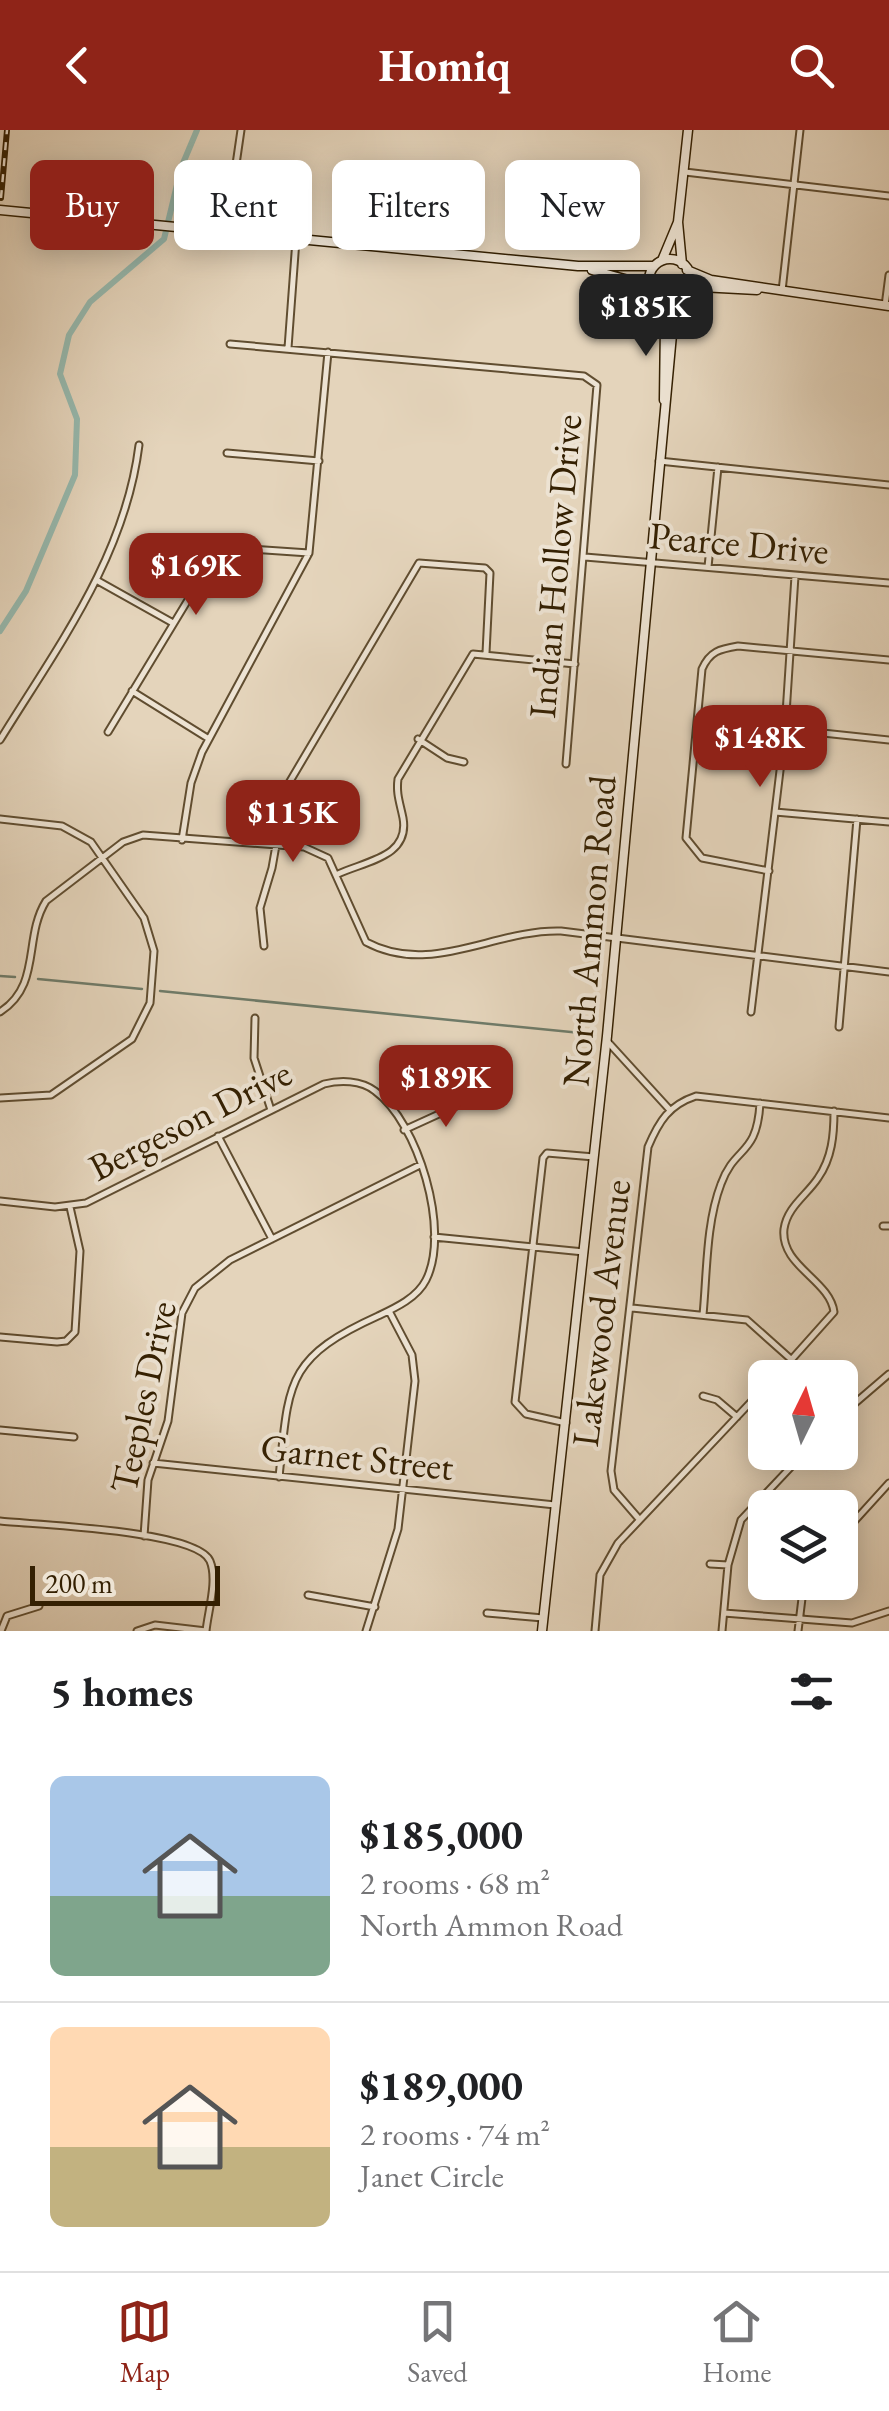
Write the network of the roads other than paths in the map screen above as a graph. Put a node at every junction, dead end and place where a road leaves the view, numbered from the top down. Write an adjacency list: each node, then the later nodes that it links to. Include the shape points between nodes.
1 (241, 130): 4 (street)
2 (688, 130): 5 (main road)
3 (800, 130): 6 (street)
4 (237, 160)
5 (685, 172): 6 (street); 9 (main road)
6 (794, 185): 7 (street); 18 (street)
7 (889, 196)
8 (0, 210): 10 (main road)
9 (678, 222): 13 (main road); 15 (main road)
10 (174, 228)
11 (312, 241): 14 (main road)
12 (295, 250): 22 (street)
13 (657, 264): 14 (main road); 15 (main road); 17 (main road)
14 (578, 266): 17 (main road)
15 (685, 266): 18 (main road, via 697,277); 19 (main road, via 690,280)
16 (889, 275): 20 (street)
17 (652, 290): 19 (main road, via 669,300); 24 (main road, North Ammon Road, via 664,310)
18 (776, 290): 19 (main road, via 701,287); 20 (main road)
19 (684, 295): 24 (main road, North Ammon Road, via 674,312)
20 (887, 306)
21 (230, 344): 22 (street, Indian Hollow Drive)
22 (288, 348): 23 (street, Indian Hollow Drive)
23 (328, 352): 28 (street); 32 (street, Indian Hollow Drive, via 592,380 598,394)
24 (664, 414): 27 (main road, North Ammon Road)
25 (139, 446): 36 (street, via 129,501)
26 (227, 453): 28 (street)
27 (660, 460): 29 (street); 33 (main road, North Ammon Road)
28 (320, 462): 31 (street)
29 (718, 466): 30 (street); 34 (street)
30 (889, 484)
31 (309, 554): 38 (street, via 220,548); 46 (street)
32 (585, 557): 33 (street, Pearce Drive); 42 (street, Indian Hollow Drive)
33 (651, 562): 34 (street, Pearce Drive); 61 (main road, North Ammon Road)
34 (708, 567): 35 (street, Pearce Drive)
35 (796, 576): 37 (street, Pearce Drive); 39 (street)
36 (98, 581): 38 (street); 48 (street)
37 (889, 583)
38 (173, 623): 43 (street)
39 (791, 651): 41 (street); 44 (street); 59 (street, via 719,649 707,658 700,688 686,838 702,858)
40 (486, 653): 42 (street); 47 (street, via 464,664); 57 (street, via 490,573 419,563 286,788)
41 (889, 660)
42 (575, 664): 51 (street, Indian Hollow Drive)
43 (132, 692): 45 (street); 46 (street)
44 (785, 730): 49 (street); 52 (street)
45 (108, 732)
46 (210, 739): 56 (street, via 191,783)
47 (418, 739): 50 (street); 60 (street, via 398,779 404,838 398,848)
48 (0, 740)
49 (889, 740)
50 (464, 762)
51 (566, 764)
52 (776, 812): 54 (street); 59 (street)
53 (0, 819): 58 (street, via 77,831)
54 (857, 819): 55 (street); 64 (street)
55 (889, 822)
56 (182, 840): 57 (street); 58 (street, via 143,835)
57 (275, 848): 60 (street, via 304,847 328,858); 62 (street, via 260,908)
58 (102, 857): 66 (street, via 46,901 37,915 28,978); 71 (street, via 152,932 146,1018 116,1054 51,1096)
59 (769, 870): 63 (street)
60 (338, 874): 61 (street, via 366,942 383,951 439,955 530,930)
61 (617, 936): 63 (street); 70 (main road, North Ammon Road)
62 (264, 946)
63 (760, 953): 64 (street); 67 (street)
64 (844, 966): 65 (street); 69 (street)
65 (889, 972)
66 (0, 1012)
67 (751, 1012)
68 (255, 1018): 75 (street, via 254,1058)
69 (839, 1027)
70 (607, 1041): 74 (street); 80 (main road, North Ammon Road)
71 (0, 1098)
72 (474, 1098): 78 (street)
73 (760, 1103): 74 (street, via 696,1096); 76 (street); 90 (street, via 757,1134 716,1199)
74 (669, 1109): 88 (street, Lakewood Avenue, via 648,1147)
75 (270, 1110): 78 (street, Bergeson Drive, via 324,1084 363,1084 386,1101); 79 (street, Bergeson Drive)
76 (834, 1111): 77 (street); 92 (street, via 828,1162 789,1213 784,1230 791,1255 832,1300 834,1312)
77 (889, 1118)
78 (404, 1130): 81 (street, Bergeson Drive)
79 (218, 1136): 83 (street, Bergeson Drive, via 86,1204); 85 (street)
80 (594, 1157): 86 (street, via 547,1152); 87 (main road, North Ammon Road)
81 (420, 1165): 84 (street, Bergeson Drive, via 433,1193); 85 (street, Teeples Drive)
82 (0, 1202): 83 (street, Bergeson Drive)
83 (70, 1206): 91 (street, via 80,1250 75,1332 57,1342)
84 (434, 1237): 86 (street); 89 (street, Bergeson Drive, via 425,1283)
85 (272, 1239): 101 (street, Teeples Drive, via 230,1260 186,1302 168,1421)
86 (532, 1246): 87 (street); 98 (street, via 515,1402 526,1414)
87 (584, 1252): 98 (main road, North Ammon Road)
88 (632, 1308): 90 (street); 108 (street, Lakewood Avenue, via 611,1471 619,1498)
89 (389, 1311): 103 (street, Bergeson Drive, via 324,1344 298,1371 287,1402); 105 (street, via 415,1369)
90 (702, 1314): 92 (street, via 756,1324)
91 (0, 1337)
92 (792, 1359)
93 (889, 1374): 95 (street)
94 (703, 1396): 97 (street)
95 (858, 1400)
96 (748, 1406): 97 (street)
97 (737, 1417): 108 (street)
98 (566, 1423): 106 (main road, North Ammon Road)
99 (0, 1430): 100 (street)
100 (74, 1437)
101 (153, 1462): 103 (street, Garnet Street); 110 (street, Teeples Drive)
102 (788, 1470): 112 (street, via 740,1520)
103 (280, 1477): 105 (street, Garnet Street)
104 (889, 1484): 107 (street)
105 (404, 1490): 106 (street, Garnet Street); 116 (street)
106 (555, 1505): 120 (main road, North Ammon Road)
107 (858, 1518)
108 (639, 1519): 126 (street, via 600,1575)
109 (0, 1521): 110 (street)
110 (144, 1536): 123 (street, via 200,1549 211,1568 206,1631)
111 (710, 1564): 112 (street)
112 (728, 1565): 119 (street)
113 (308, 1594): 116 (street)
114 (802, 1600): 121 (street)
115 (39, 1606): 122 (street, via 7,1616)
116 (376, 1607): 124 (street)
117 (889, 1611): 121 (street, via 852,1623)
118 (487, 1614): 120 (street)
119 (724, 1614): 121 (street); 127 (street)
120 (544, 1618): 125 (main road, North Ammon Road)
121 (799, 1622): 128 (street)
122 (0, 1631)
123 (137, 1631)
124 (366, 1631)
125 (542, 1631)
126 (595, 1631)
127 (722, 1631)
128 (798, 1631)

